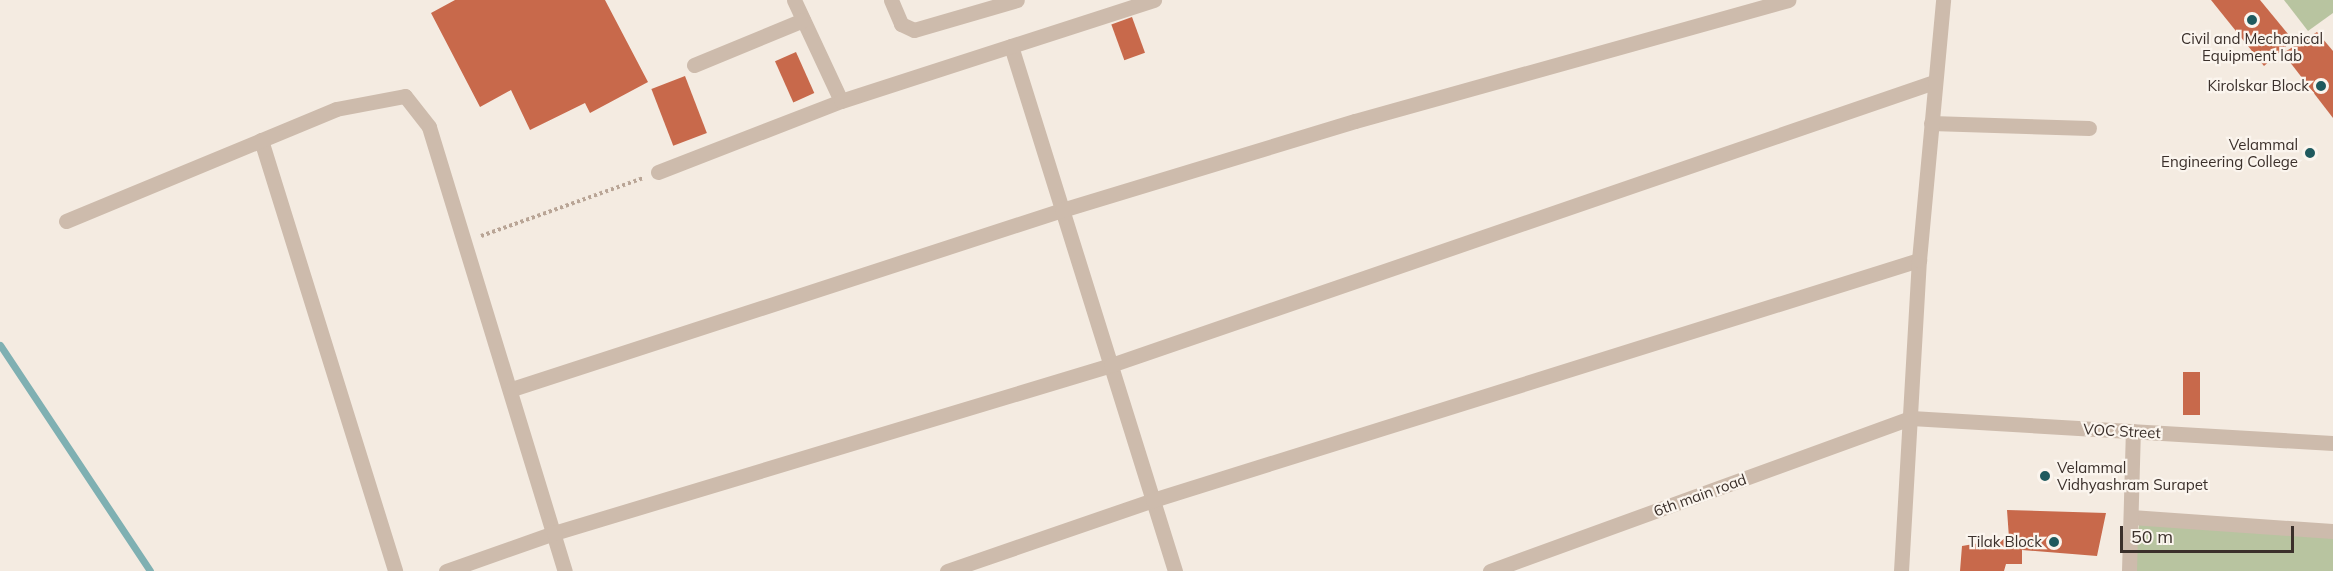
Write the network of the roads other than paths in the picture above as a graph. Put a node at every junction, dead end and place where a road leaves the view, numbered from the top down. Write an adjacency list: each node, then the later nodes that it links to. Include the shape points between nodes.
1 (794, 0): 7 (street)
2 (891, 0): 3 (street, via 901,24 914,30)
3 (1017, 0)
4 (1788, 0): 16 (street, via 1367,118)
5 (1943, 0): 10 (street)
6 (1146, 1): 8 (street)
7 (803, 20): 9 (street); 11 (street)
8 (1011, 46): 11 (street); 16 (street)
9 (694, 65)
10 (1934, 82): 12 (street); 19 (street)
11 (841, 101): 15 (street)
12 (1931, 123): 13 (street); 18 (street)
13 (2090, 128)
14 (261, 140): 17 (street); 20 (street, via 336,109 405,96 429,127); 28 (street)
15 (658, 172)
16 (1062, 210): 19 (street); 20 (street)
17 (66, 221)
18 (1919, 260): 21 (street); 24 (street)
19 (1111, 365): 24 (street); 27 (street)
20 (512, 389): 27 (street)
21 (1911, 418): 22 (street, VOC Street); 33 (street, 6th main road); 34 (street)
22 (2133, 431): 23 (street, VOC Street); 25 (street)
23 (2333, 443)
24 (1153, 500): 31 (street); 32 (street)
25 (2131, 518): 26 (street); 35 (street)
26 (2333, 531)
27 (554, 533): 29 (street); 30 (street)
28 (395, 571)
29 (446, 571)
30 (565, 571)
31 (947, 571)
32 (1175, 571)
33 (1490, 571)
34 (1901, 571)
35 (2129, 571)

